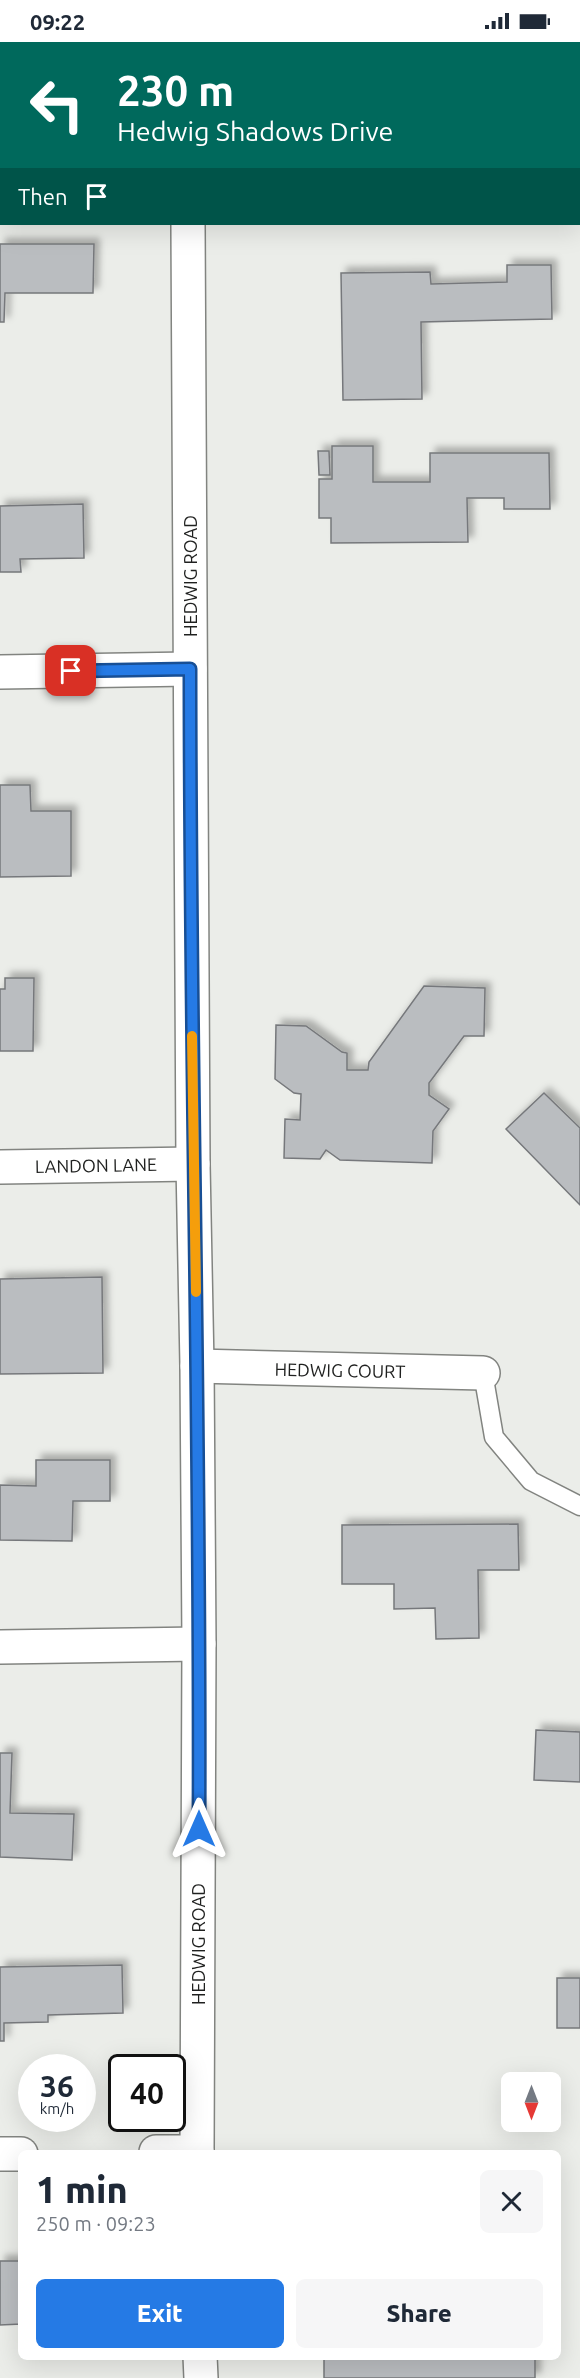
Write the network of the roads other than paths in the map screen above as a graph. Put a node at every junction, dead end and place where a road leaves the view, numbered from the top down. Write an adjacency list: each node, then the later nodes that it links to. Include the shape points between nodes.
1 (188, 225): 2 (street, HEDWIG ROAD)
2 (190, 669): 3 (street); 4 (street, HEDWIG ROAD)
3 (0, 672)
4 (193, 1164): 5 (street, LANDON LANE); 6 (street, HEDWIG ROAD)
5 (0, 1167)
6 (197, 1366): 7 (street, HEDWIG COURT); 9 (street, HEDWIG ROAD)
7 (483, 1373): 8 (lane, via 494,1437 531,1481)
8 (580, 1506)
9 (199, 1644): 10 (street); 11 (street, HEDWIG ROAD)
10 (0, 1647)
11 (197, 2150)
12 (0, 2154): 13 (street)
13 (18, 2154)
14 (200, 2360): 15 (street)
15 (201, 2378)

